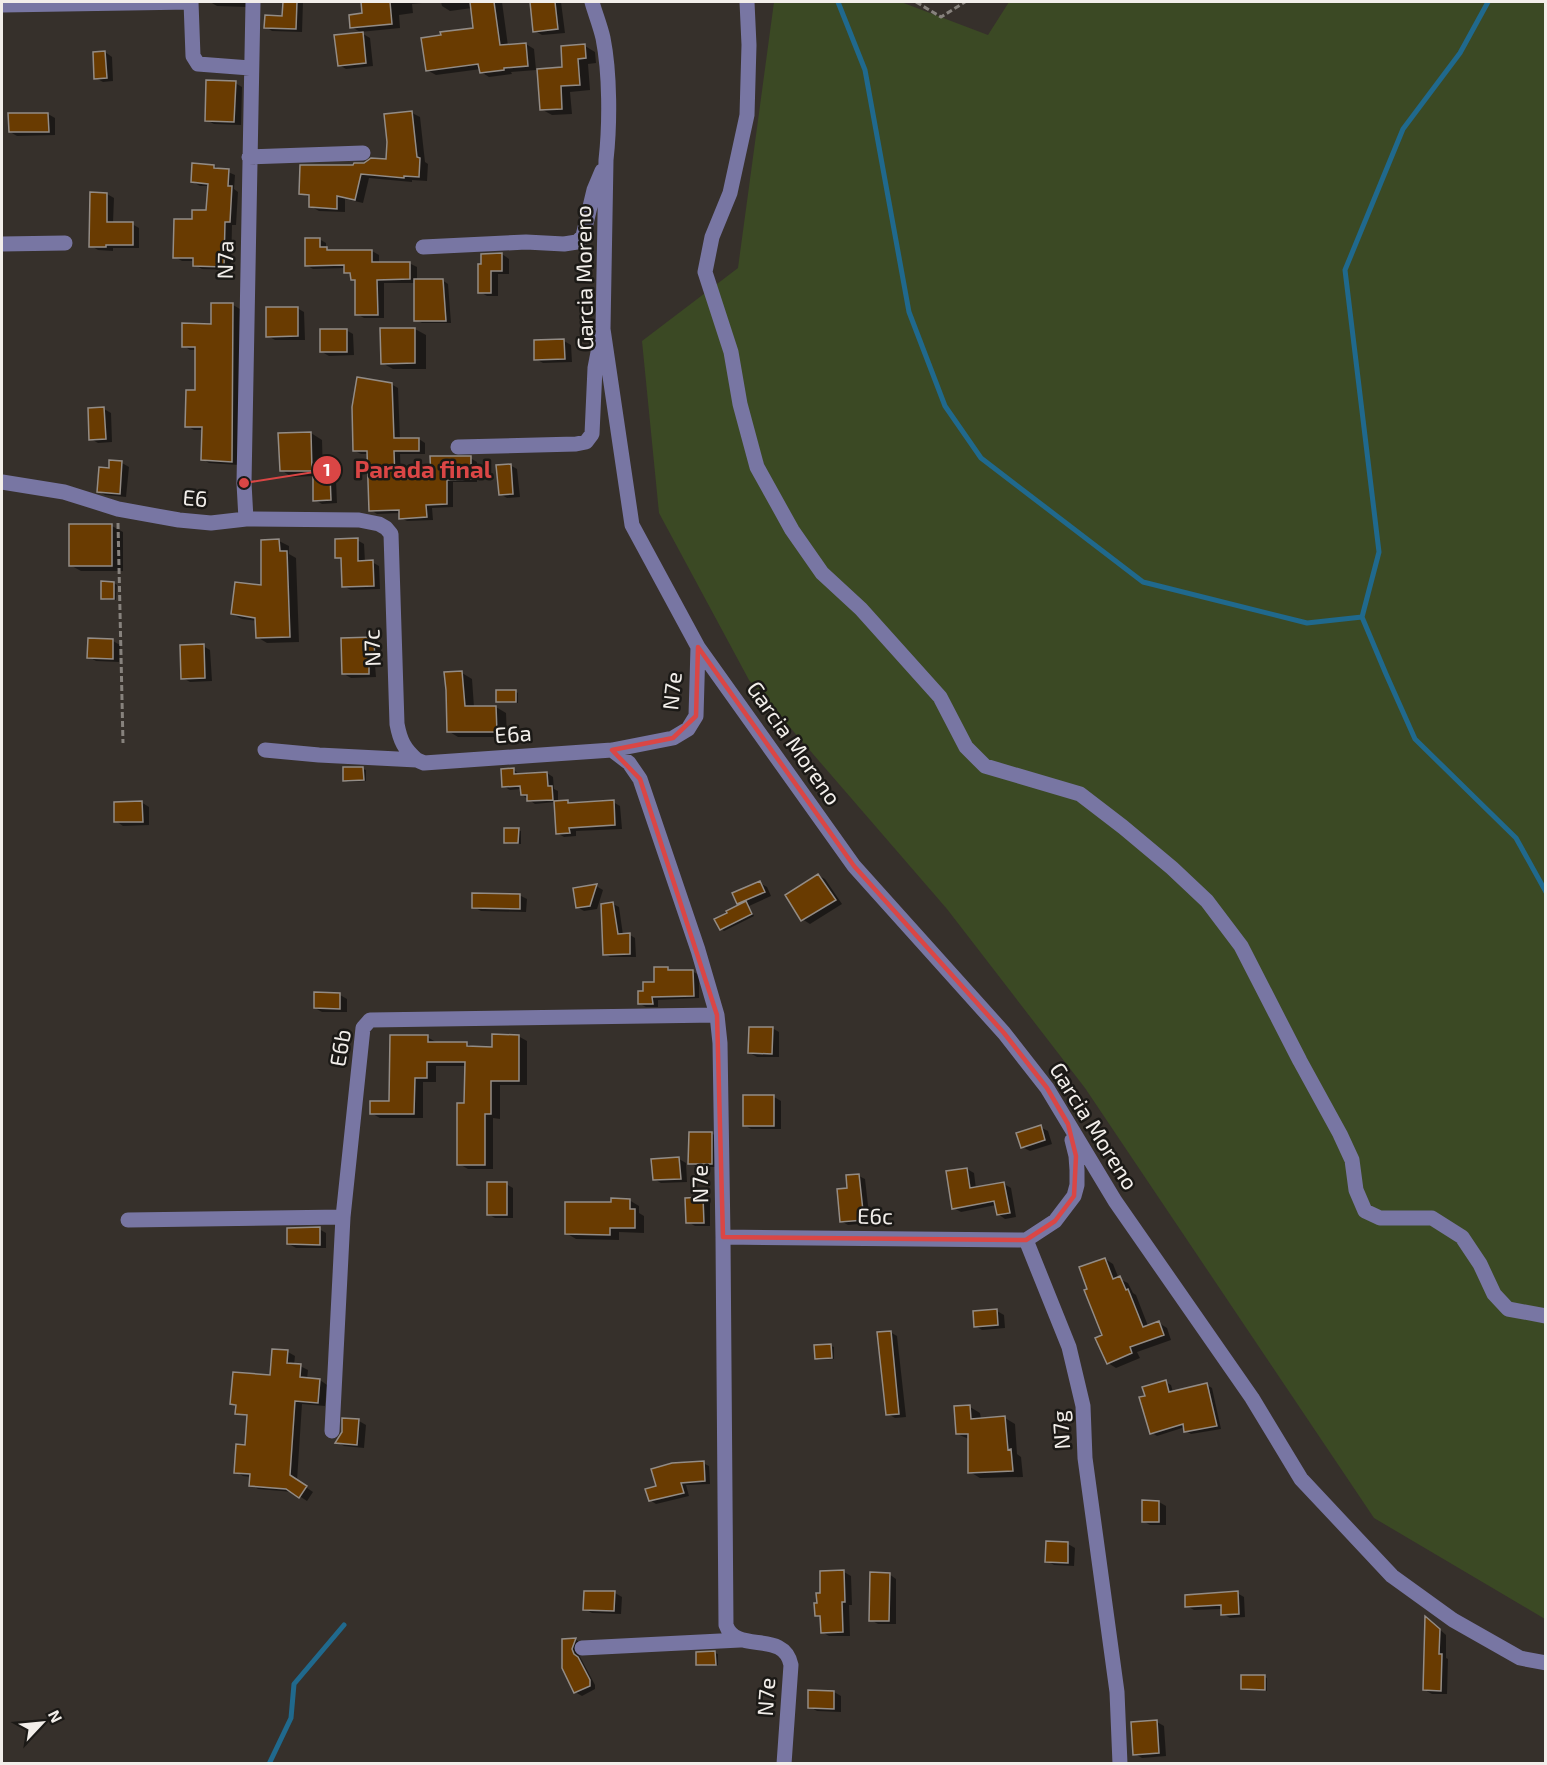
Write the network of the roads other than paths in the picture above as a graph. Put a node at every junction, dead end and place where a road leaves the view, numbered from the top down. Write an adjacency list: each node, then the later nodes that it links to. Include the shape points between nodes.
1 (191, 2): 5 (street); 6 (street, via 195,61)
2 (253, 2): 6 (street, N7a)
3 (592, 2): 9 (street, Garcia Moreno, via 606,61)
4 (747, 2): 28 (street, via 747,116 730,193 711,237 705,272 730,352 757,467 792,530 822,573 861,609 940,697 966,747 985,766 1080,794 1207,901 1241,946 1340,1134 1352,1160 1356,1190 1365,1211 1380,1218 1432,1218 1462,1237 1494,1294 1508,1309)
5 (2, 5)
6 (250, 68): 8 (street, N7a)
7 (363, 153): 8 (street)
8 (249, 157): 16 (street, N7a)
9 (606, 160): 12 (street, via 583,236 577,242); 13 (street, Garcia Moreno)
10 (65, 243): 11 (street)
11 (2, 244)
12 (423, 247)
13 (603, 329): 14 (street, via 595,368 592,434 586,442); 18 (street, Garcia Moreno, via 632,525)
14 (458, 447)
15 (2, 483): 16 (street, E6, via 64,492 118,509 179,520 211,523)
16 (246, 519): 17 (street, E6, via 359,520)
17 (386, 528): 21 (street, N7c, via 391,534 397,723 404,747)
18 (698, 647): 20 (street, N7e, via 696,716 688,729 673,738); 23 (street, Garcia Moreno, via 854,866 1004,1033 1047,1088)
19 (265, 750): 21 (street, E6a)
20 (612, 750): 21 (street, E6a); 22 (street, N7e, via 629,763 640,779)
21 (417, 760)
22 (717, 1015): 24 (street, E6b, via 370,1020 363,1028); 26 (street, N7e)
23 (1068, 1124): 27 (street, via 1076,1156 1074,1196 1055,1221); 32 (street, Garcia Moreno, via 1115,1201 1252,1398 1301,1479 1392,1576 1453,1620 1520,1658)
24 (343, 1217): 25 (street); 29 (street, E6b)
25 (128, 1220)
26 (723, 1237): 27 (street, E6c); 30 (street, N7e, via 726,1619 728,1630)
27 (1026, 1240): 34 (street, N7g, via 1069,1347 1083,1406 1085,1458 1117,1692)
28 (1545, 1316)
29 (332, 1431)
30 (740, 1640): 31 (street); 33 (street, N7e, via 764,1642 782,1649 790,1659)
31 (582, 1648)
32 (1545, 1663)
33 (784, 1764)
34 (1120, 1764)

